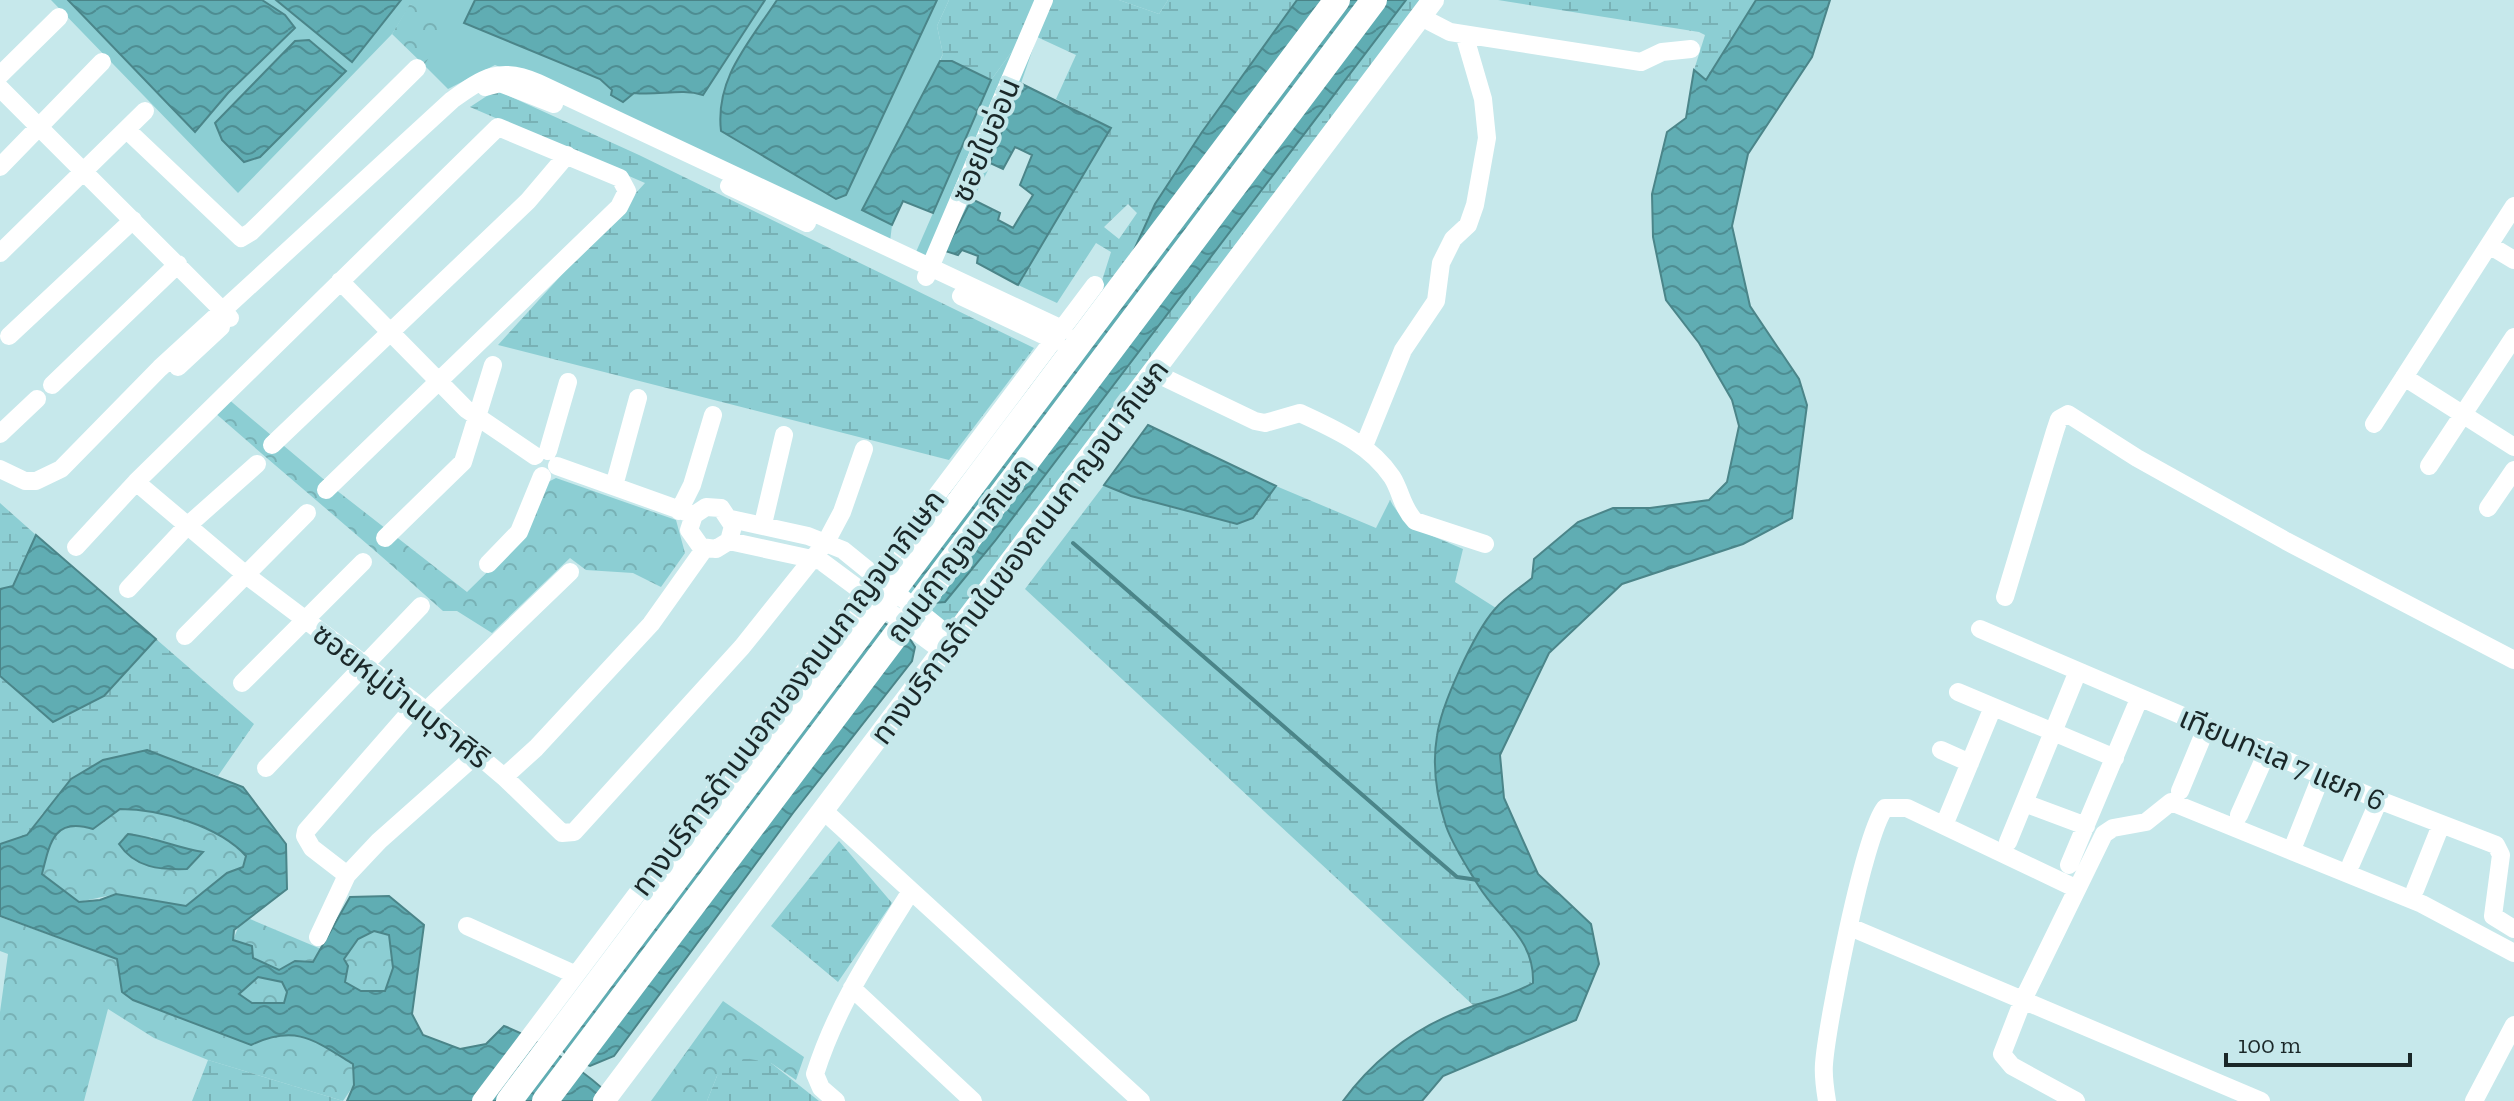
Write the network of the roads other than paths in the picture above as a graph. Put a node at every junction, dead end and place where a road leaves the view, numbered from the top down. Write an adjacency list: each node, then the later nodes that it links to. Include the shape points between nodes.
1 (1044, 0): 24 (street, ซอยใบอ่อน)
2 (1337, 0): 132 (highway, ถนนกาญจนาภิเษก)
3 (1374, 0): 133 (highway, ถนนกาญจนาภิเษก)
4 (1427, 8): 6 (street, via 1445,31); 33 (main road, ทางบริการด้านในของถนนกาญจนาภิเษก)
5 (59, 17): 10 (street)
6 (1464, 34): 7 (street, via 1641,62 1662,52); 47 (street, via 1483,99 1487,138 1475,205 1468,225 1453,239 1441,263 1436,301 1403,350)
7 (1691, 49)
8 (102, 62): 13 (street)
9 (417, 68): 14 (street, via 241,238)
10 (0, 75)
11 (0, 88): 13 (street)
12 (145, 111): 14 (street)
13 (40, 128): 16 (street); 17 (street)
14 (127, 130): 17 (street)
15 (567, 155): 25 (street, via 498,127); 28 (street, via 528,201); 35 (street, via 620,178 626,198)
16 (0, 167)
17 (83, 173): 19 (street); 21 (street)
18 (2514, 206): 20 (street)
19 (133, 220): 23 (street); 30 (street)
20 (2489, 245): 22 (street); 34 (street)
21 (0, 253)
22 (2514, 260)
23 (178, 264): 27 (street); 37 (street)
24 (927, 274): 27 (street, via 780,203 536,95 495,82 444,115); 29 (street)
25 (340, 281): 28 (street); 56 (street)
26 (1095, 285): 29 (street, ทางบริการด้านนอกของถนนกาญจนาภิเษก)
27 (226, 314): 55 (street)
28 (391, 335): 35 (street); 46 (street)
29 (1060, 335): 77 (street, ทางบริการด้านนอกของถนนกาญจนาภิเษก)
30 (9, 336)
31 (2514, 337): 41 (street)
32 (493, 365): 42 (street)
33 (1155, 373): 47 (street, via 1246,419 1265,423 1300,413); 84 (main road, ทางบริการด้านในของถนนกาญจนาภิเษก)
34 (2404, 377): 41 (street); 43 (street)
35 (440, 382): 42 (street); 59 (street)
36 (568, 382): 50 (street)
37 (52, 385)
38 (638, 398): 58 (street)
39 (37, 399): 44 (street)
40 (713, 415): 62 (street)
41 (2463, 415): 48 (street); 52 (street)
42 (478, 417): 50 (street); 66 (street, via 463,462)
43 (2374, 424)
44 (0, 434)
45 (784, 435): 64 (street)
46 (272, 445)
47 (1364, 446): 69 (street, via 1394,479 1415,521)
48 (2514, 447)
49 (864, 449): 68 (street)
50 (545, 462): 58 (street); 74 (street, via 519,532)
51 (257, 464): 65 (street)
52 (2429, 466)
53 (0, 469): 55 (street, via 25,481)
54 (2514, 470): 60 (street)
55 (64, 474): 57 (street, via 40,492)
56 (136, 482): 65 (street, ซอยหมู่บ้านบุราศิริ); 70 (street)
57 (0, 483)
58 (614, 486): 62 (street)
59 (326, 490)
60 (2488, 508)
61 (307, 513): 76 (street)
62 (686, 513): 63 (street, via 713,506); 71 (street, via 691,537)
63 (731, 519): 64 (street); 67 (street)
64 (763, 524): 68 (street)
65 (186, 527): 76 (street, ซอยหมู่บ้านบุราศิริ); 78 (street)
66 (385, 538)
67 (729, 541): 71 (street, via 716,549); 72 (street)
68 (826, 542): 72 (street); 77 (street, via 843,550)
69 (1485, 544)
70 (76, 547)
71 (705, 548): 102 (street, ซอยหมู่บ้านบุราศิริ, via 651,624)
72 (812, 557): 77 (street); 102 (street, via 742,647 574,832 562,833)
73 (363, 562): 81 (street)
74 (488, 564)
75 (570, 572): 91 (street)
76 (246, 575): 81 (street, ซอยหมู่บ้านบุราศิริ); 83 (street)
77 (869, 584): 84 (street); 126 (street, ทางบริการด้านนอกของถนนกาญจนาภิเษก)
78 (128, 589)
79 (2005, 597): 85 (street, via 2059,419 2068,414 2262,528)
80 (421, 606): 86 (street)
81 (304, 621): 86 (street, ซอยหมู่บ้านบุราศิริ); 88 (street)
82 (1980, 629): 87 (street, เทียนทะเล 7 แยก 6)
83 (185, 636)
84 (949, 647): 106 (main road, ทางบริการด้านในของถนนกาญจนาภิเษก)
85 (2514, 660)
86 (365, 665): 91 (street, ซอยหมู่บ้านบุราศิริ); 100 (street)
87 (2078, 671): 90 (street, เทียนทะเล 7 แยก 6); 94 (street)
88 (242, 683)
89 (1958, 692): 92 (street)
90 (2139, 699): 93 (street, เทียนทะเล 7 แยก 6); 98 (street)
91 (422, 707): 97 (street, ซอยหมู่บ้านบุราศิริ); 115 (street, via 306,831 312,848)
92 (1993, 707): 94 (street); 99 (street)
93 (2207, 726): 96 (street, เทียนทะเล 7 แยก 6); 103 (street)
94 (2052, 733): 98 (street); 105 (street)
95 (1941, 750): 99 (street)
96 (2268, 750): 101 (street, เทียนทะเล 7 แยก 6); 107 (street)
97 (478, 753): 102 (street, ซอยหมู่บ้านบุราศิริ); 115 (street)
98 (2115, 758): 110 (street)
99 (1970, 763): 108 (street)
100 (266, 768)
101 (2322, 774): 104 (street, เทียนทะเล 7 แยก 6); 112 (street)
102 (504, 777)
103 (2180, 791)
104 (2379, 800): 109 (street, เทียนทะเล 7 แยก 6); 113 (street)
105 (2024, 803): 110 (street); 111 (street)
106 (824, 811): 119 (street); 134 (main road, ทางบริการด้านในของถนนกาญจนาภิเษก)
107 (2239, 815)
108 (1947, 818)
109 (2441, 825): 118 (street); 120 (street, เทียนทะเล 7 แยก 6, via 2500,849)
110 (2086, 826): 114 (street)
111 (2008, 842)
112 (2295, 842)
113 (2351, 864)
114 (2069, 865)
115 (347, 875): 124 (street)
116 (2514, 884): 120 (street)
117 (2075, 888): 122 (street, via 1907,808 1892,806 1882,811 1871,839); 125 (street, via 2109,830 2146,822 2174,802 2422,904); 128 (street)
118 (2415, 890)
119 (911, 891): 127 (street); 137 (street)
120 (2493, 916): 123 (street)
121 (467, 926): 126 (street)
122 (1850, 927): 128 (street); 138 (street, via 1823,1066)
123 (2514, 929)
124 (318, 937)
125 (2514, 953)
126 (574, 974): 131 (street, ทางบริการด้านนอกของถนนกาญจนาภิเษก)
127 (852, 988): 135 (street, via 815,1074); 136 (street)
128 (2023, 1000): 139 (street, via 2004,1060); 140 (street)
129 (2514, 1025): 130 (street)
130 (2481, 1098)
131 (481, 1101)
132 (509, 1101)
133 (545, 1101)
134 (604, 1101)
135 (836, 1101)
136 (973, 1101)
137 (1141, 1101)
138 (1827, 1101)
139 (2076, 1101)
140 (2261, 1101)

